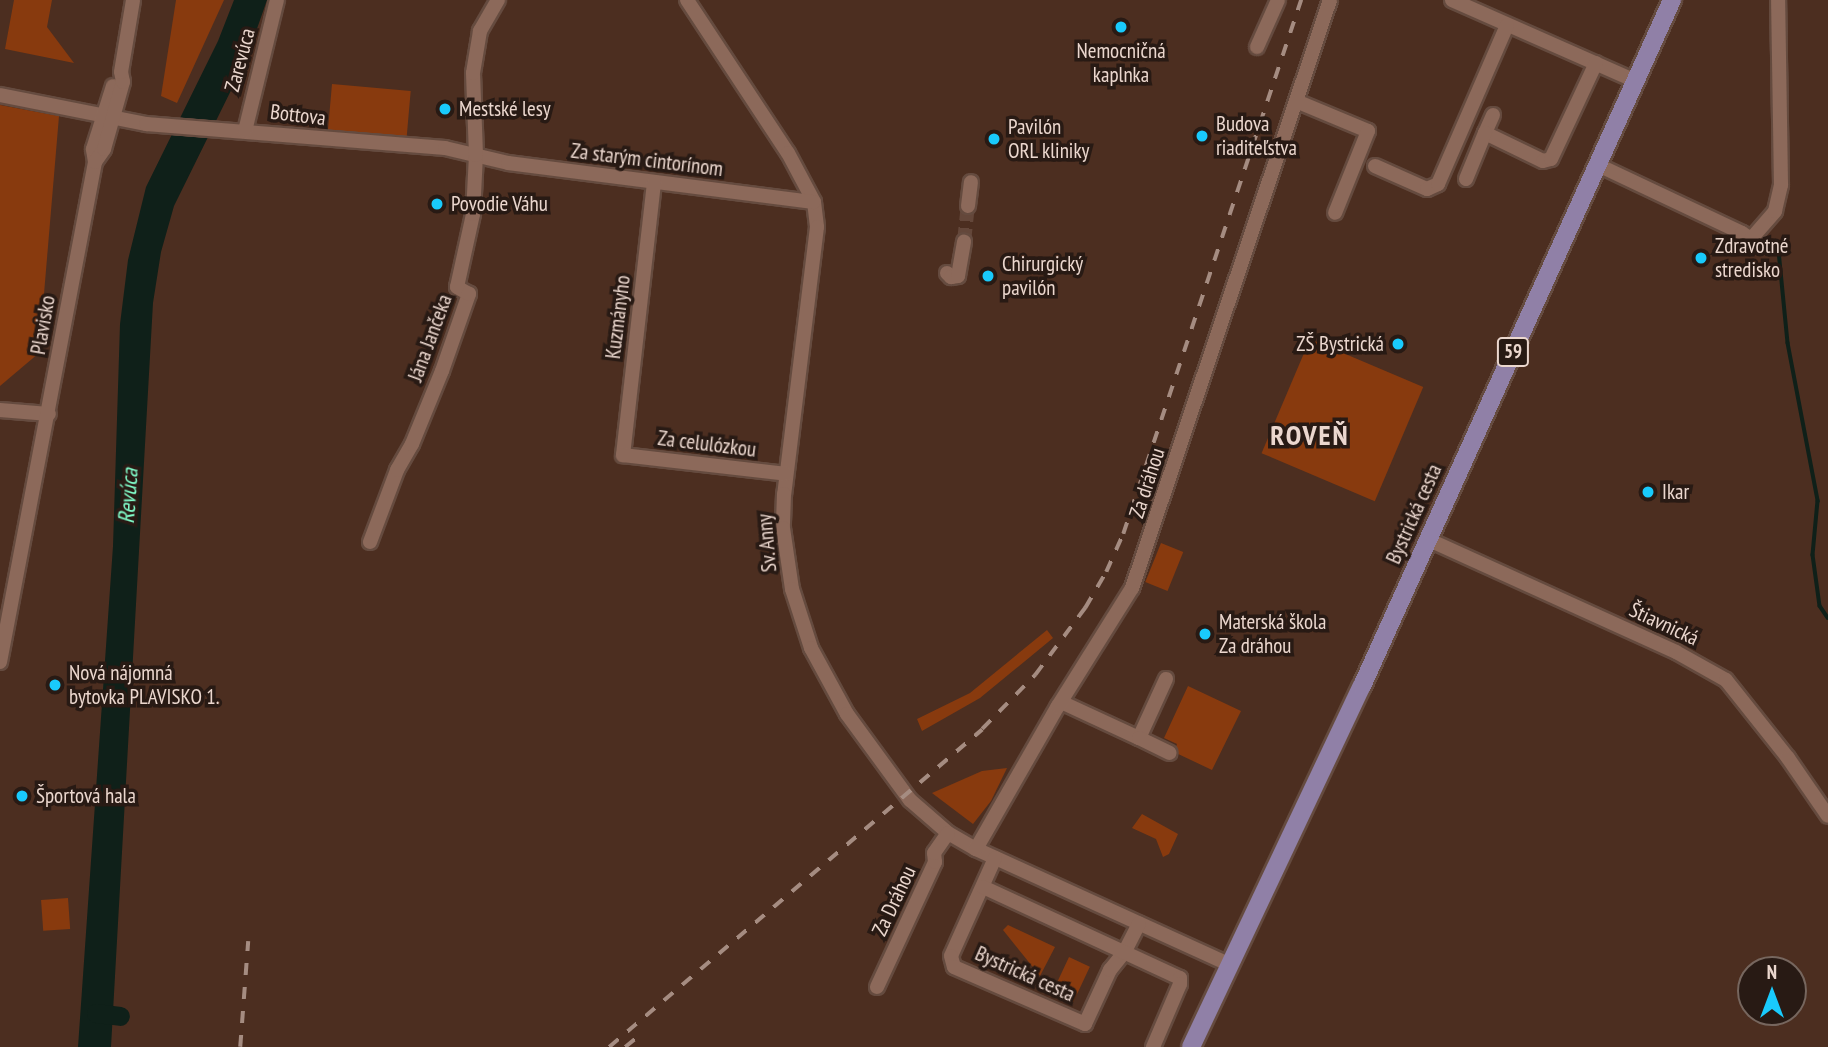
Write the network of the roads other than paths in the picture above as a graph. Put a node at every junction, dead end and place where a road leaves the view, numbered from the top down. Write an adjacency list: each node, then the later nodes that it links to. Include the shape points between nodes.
1 (133, 0): 17 (street, Plavisko)
2 (277, 0): 18 (street, Zarevúca)
3 (498, 0): 20 (street, via 480,31 475,51 472,104)
4 (687, 0): 26 (street, via 795,165)
5 (1278, 0): 11 (street)
6 (1330, 0): 15 (street, Za dráhou)
7 (1452, 0): 10 (street)
8 (1672, 0): 13 (main road, Bystrická cesta / 59)
9 (1778, 0): 21 (street, via 1782,185 1776,211 1751,239)
10 (1507, 24): 12 (street); 22 (street, via 1438,184 1427,188)
11 (1257, 47)
12 (1596, 63): 13 (street); 19 (street, via 1551,159 1543,161)
13 (1636, 81): 21 (main road, Bystrická cesta / 59)
14 (0, 95): 17 (street, Bottova)
15 (1296, 101): 28 (street, via 1368,131); 39 (street, Za dráhou, via 1132,588)
16 (1493, 114): 19 (street)
17 (109, 118): 18 (street, Bottova); 32 (street, Plavisko, via 93,149 95,162)
18 (245, 131): 20 (street, Bottova, via 445,148)
19 (1485, 133): 23 (street)
20 (476, 155): 25 (street, Za starým cintorínom); 36 (street, Jána Jančeka, via 472,214 457,287 469,294)
21 (1598, 165): 35 (main road, Bystrická cesta / 59)
22 (1377, 167)
23 (1466, 179)
24 (971, 182): 27 (street)
25 (654, 183): 26 (street, Za starým cintorínom); 33 (street, Kuzmányho)
26 (814, 202): 34 (street, Sv. Anny, via 817,227)
27 (968, 206)
28 (1335, 213)
29 (964, 242): 30 (street, via 958,276)
30 (947, 273)
31 (0, 411): 32 (street)
32 (49, 414): 37 (street, Plavisko)
33 (623, 455): 34 (street, Za celulózkou)
34 (786, 474): 43 (street, Sv. Anny, via 783,528 792,589 811,648 847,714 893,779 920,811)
35 (1427, 539): 42 (street, Štiavnická, via 1676,652 1726,680); 49 (main road, Bystrická cesta / 59)
36 (370, 542)
37 (0, 662)
38 (1166, 679): 40 (street)
39 (1061, 702): 40 (street); 44 (street, Za dráhou)
40 (1139, 738): 41 (street)
41 (1170, 753)
42 (1828, 816)
43 (948, 833): 44 (street); 50 (street, Za Dráhou, via 934,853 935,862)
44 (976, 849): 45 (street)
45 (995, 858): 46 (street, Bystrická cesta); 47 (street)
46 (983, 887): 48 (street); 48 (street, Bystrická cesta, via 951,956 954,967 1085,1024 1110,970)
47 (1139, 924): 48 (street, Bystrická cesta); 49 (street)
48 (1124, 953): 51 (street, via 1180,978)
49 (1230, 965): 52 (main road, Bystrická cesta / 59)
50 (877, 987)
51 (1153, 1047)
52 (1191, 1047)

